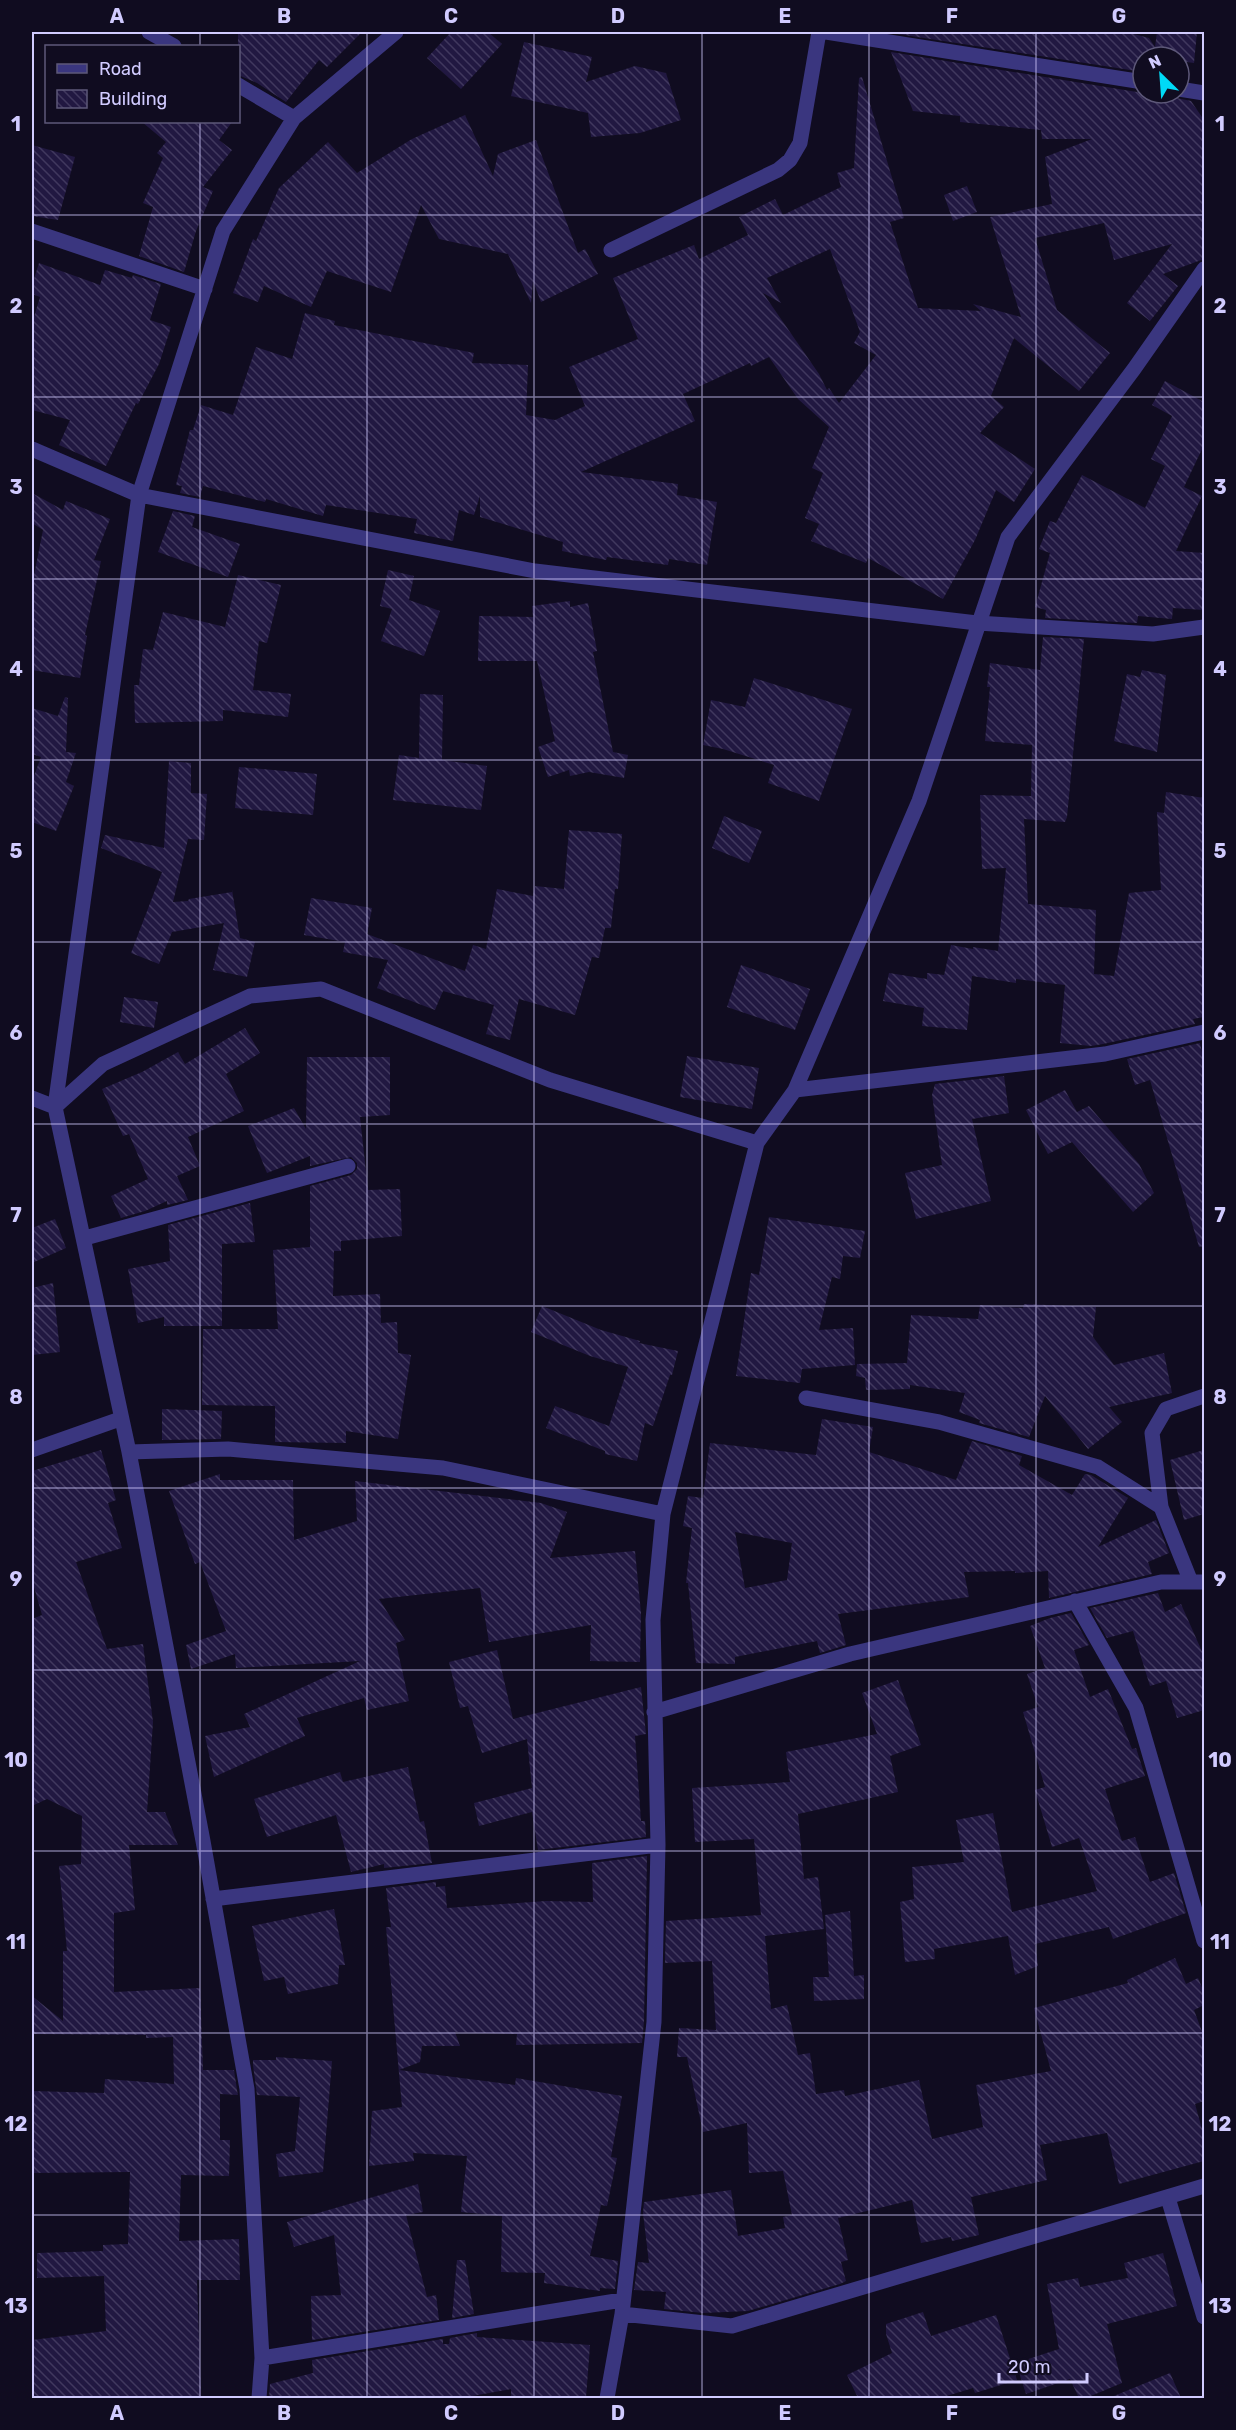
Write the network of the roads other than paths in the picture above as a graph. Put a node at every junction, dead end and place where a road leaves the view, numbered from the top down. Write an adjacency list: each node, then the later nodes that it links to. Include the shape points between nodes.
1 (149, 32): 5 (street)
2 (396, 32): 8 (street)
3 (819, 32): 10 (street, via 800,144 790,160 778,170)
4 (826, 32): 6 (street)
5 (172, 45)
6 (1131, 80)
7 (240, 86): 8 (street)
8 (294, 118): 12 (street, via 223,231)
9 (32, 231): 12 (street)
10 (611, 250)
11 (1204, 269): 15 (street, via 1008,537)
12 (205, 289): 14 (street)
13 (32, 449): 14 (street)
14 (139, 495): 15 (street, via 535,571); 20 (street)
15 (978, 623): 16 (street, via 1153,634); 18 (street, via 919,801)
16 (1204, 627)
17 (1204, 1032): 18 (street, via 1105,1054)
18 (795, 1090): 21 (street)
19 (32, 1098): 20 (street)
20 (55, 1107): 21 (street, via 103,1064 250,996 321,988 550,1080); 23 (street)
21 (757, 1143): 30 (street)
22 (348, 1166): 23 (street)
23 (84, 1238): 26 (street)
24 (1204, 1396): 29 (street, via 1166,1409 1152,1433)
25 (806, 1398): 29 (street, via 939,1422 1098,1467)
26 (120, 1419): 27 (street); 28 (street)
27 (32, 1450)
28 (129, 1452): 30 (street, via 228,1449 443,1468); 35 (street)
29 (1161, 1507): 31 (street)
30 (663, 1514): 33 (street, via 652,1620)
31 (1198, 1582): 32 (street, via 1161,1582)
32 (1075, 1601): 33 (street, via 850,1654); 36 (street, via 1136,1708)
33 (654, 1712): 34 (street)
34 (658, 1845): 35 (street); 40 (street, via 654,2022)
35 (213, 1899): 42 (street, via 247,2089)
36 (1200, 1908): 37 (street)
37 (1204, 1941)
38 (1204, 2186): 39 (street)
39 (1168, 2198): 40 (street, via 732,2326); 41 (street)
40 (622, 2307): 42 (street); 44 (street)
41 (1204, 2317)
42 (262, 2358): 43 (street)
43 (259, 2398)
44 (607, 2398)

